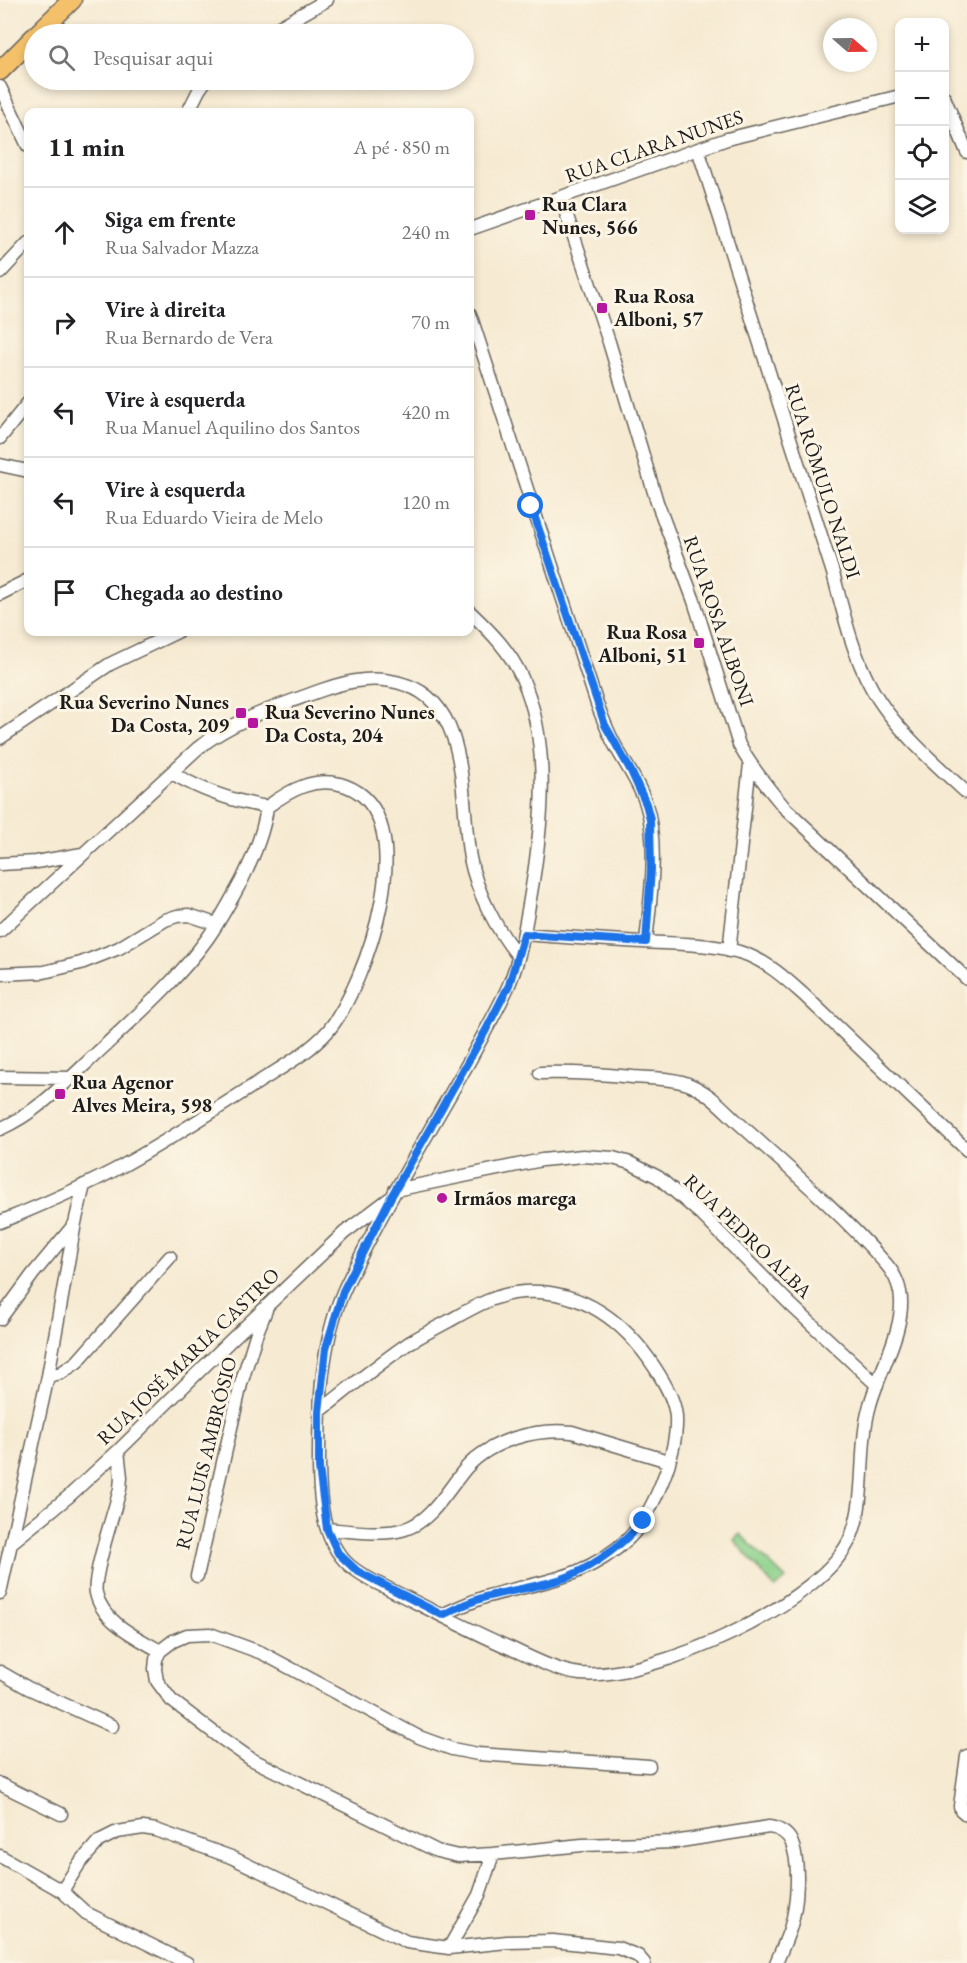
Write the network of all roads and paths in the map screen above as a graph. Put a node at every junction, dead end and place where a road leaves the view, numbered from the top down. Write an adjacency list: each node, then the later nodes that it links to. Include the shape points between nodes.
1 (72, 0): 3 (main road)
2 (327, 0): 4 (street)
3 (48, 24)
4 (285, 24)
5 (24, 48): 6 (main road)
6 (0, 71)
7 (0, 87): 12 (street)
8 (199, 90): 11 (street)
9 (895, 97): 13 (street, RUA CLARA NUNES)
10 (949, 107): 14 (street)
11 (190, 108)
12 (24, 136)
13 (698, 149): 15 (street, RUA CLARA NUNES); 31 (street, RUA RÔMULO NALDI, via 866,676 900,725)
14 (967, 152)
15 (561, 198): 16 (street, RUA CLARA NUNES); 29 (street, RUA ROSA ALBONI, via 657,502 694,601 735,734)
16 (474, 228)
17 (24, 247): 18 (street)
18 (0, 273)
19 (474, 326): 38 (street, via 597,704 646,804 651,851)
20 (24, 408): 21 (street)
21 (0, 438)
22 (0, 465): 23 (street)
23 (24, 470)
24 (24, 582): 25 (street)
25 (0, 594)
26 (474, 616): 37 (street, via 500,641 515,664 527,691 537,734 541,830)
27 (169, 636): 28 (street, via 110,664)
28 (0, 738)
29 (750, 764): 39 (street); 42 (street, RUA ROSA ALBONI, via 784,807)
30 (172, 773): 32 (street, via 224,798); 33 (street); 40 (street, via 198,748 240,721 334,686 376,678 423,692 449,725 456,746 471,860 502,936)
31 (967, 793)
32 (267, 807): 35 (street, via 250,862); 48 (street, via 293,790 320,782 356,791 373,810 385,851 385,882 356,986 328,1030 310,1048 198,1121)
33 (82, 854): 34 (street); 36 (street)
34 (0, 864)
35 (216, 924): 41 (street, via 189,915 177,916 119,948 81,963 44,972); 45 (street, via 199,950 168,983)
36 (0, 931)
37 (524, 934): 38 (street); 40 (street)
38 (646, 942): 39 (street)
39 (729, 951): 47 (street, via 747,955 779,972)
40 (518, 956): 49 (street, via 509,985 486,1030)
41 (0, 974)
42 (967, 979)
43 (540, 1072): 56 (street, via 685,1083 710,1096 773,1153 886,1264 897,1281 900,1318)
44 (0, 1077): 45 (street)
45 (71, 1078): 46 (street, via 28,1114)
46 (0, 1129)
47 (967, 1150)
48 (84, 1185): 50 (street); 51 (street)
49 (393, 1193): 53 (street, RUA JOSÉ MARIA CASTRO, via 344,1233); 56 (street, RUA PEDRO ALBA, via 542,1160 583,1156 630,1163 658,1177 701,1214); 57 (street, via 343,1291 326,1348)
50 (0, 1222)
51 (75, 1223): 54 (street); 55 (street)
52 (170, 1257): 55 (street, via 77,1362)
53 (268, 1306): 58 (street, RUA JOSÉ MARIA CASTRO); 62 (street, RUA LUIS AMBRÓSIO, via 241,1384)
54 (0, 1319)
55 (48, 1376): 61 (street)
56 (877, 1385): 64 (street, via 869,1407 855,1522 848,1543 834,1564 808,1587 744,1627 664,1660 595,1675 553,1667)
57 (319, 1412): 59 (street, via 410,1343 466,1311 506,1294 554,1294 606,1315 646,1355 670,1395 676,1415); 60 (street, via 319,1468)
58 (118, 1451): 61 (street, RUA JOSÉ MARIA CASTRO); 65 (street, via 120,1490 95,1592 111,1618)
59 (668, 1461): 60 (street, via 572,1432 541,1432 515,1439 480,1456 425,1517 407,1529); 64 (street, via 643,1521 613,1550 570,1575 487,1596)
60 (327, 1529): 64 (street, via 338,1553 357,1571)
61 (12, 1543): 63 (street)
62 (197, 1576)
63 (0, 1593)
64 (442, 1615)
65 (160, 1651): 69 (street, via 173,1641 197,1633 234,1642 419,1737 462,1752); 73 (street, via 155,1669 163,1691 237,1750 437,1851 458,1856)
66 (0, 1672): 67 (street)
67 (112, 1726)
68 (967, 1756): 72 (street, via 960,1806)
69 (649, 1766)
70 (0, 1784): 71 (street)
71 (61, 1814)
72 (967, 1815)
73 (494, 1854): 76 (street, via 471,1911); 79 (street, via 582,1845 659,1843 761,1827 777,1828 792,1843 797,1887 791,1927)
74 (0, 1856): 75 (street)
75 (62, 1891): 76 (street, via 99,1841 124,1830 143,1828 231,1857 407,1942); 77 (street, via 86,1913)
76 (449, 1948): 78 (street, via 554,1941 618,1948 638,1956)
77 (186, 1963)
78 (644, 1963)
79 (776, 1963)

